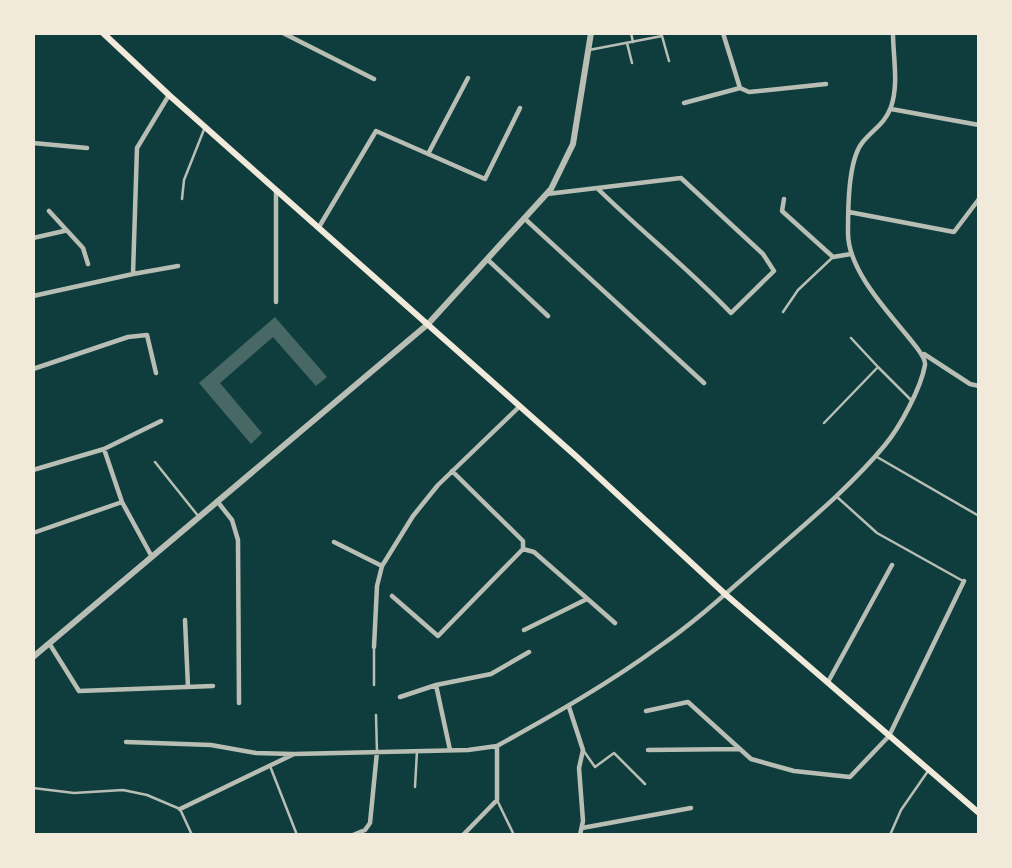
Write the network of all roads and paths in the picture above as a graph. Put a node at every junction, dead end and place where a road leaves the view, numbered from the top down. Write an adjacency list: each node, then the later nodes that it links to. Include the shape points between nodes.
1 (103, 33): 16 (main road)
2 (283, 33): 13 (street)
3 (590, 33): 9 (street)
4 (631, 33): 7 (lane)
5 (723, 33): 15 (street)
6 (892, 33): 19 (street, via 895,91)
7 (633, 42): 8 (lane); 10 (lane, via 663,36)
8 (627, 43): 9 (lane); 11 (lane)
9 (589, 50): 27 (street, via 573,144)
10 (669, 61)
11 (632, 63)
12 (468, 78): 24 (street)
13 (374, 79)
14 (825, 84): 15 (street, via 749,92)
15 (740, 88): 17 (street)
16 (169, 95): 21 (main road); 42 (street, via 137,148)
17 (684, 103)
18 (520, 108): 24 (street, via 485,179)
19 (891, 109): 20 (street); 32 (street, via 860,145 850,179)
20 (979, 125)
21 (205, 127): 26 (main road); 28 (lane, via 184,180)
22 (33, 143): 23 (street)
23 (87, 148)
24 (428, 154): 34 (street, via 376,131)
25 (598, 189): 25 (street, via 681,178 763,254 774,271 731,313); 27 (street)
26 (276, 190): 34 (main road); 44 (street)
27 (546, 194): 33 (street)
28 (182, 199)
29 (979, 199): 32 (street, via 954,232)
30 (784, 200): 38 (street, via 782,211)
31 (49, 211): 35 (street)
32 (849, 212): 37 (street)
33 (524, 218): 39 (street); 53 (street)
34 (319, 227): 47 (main road)
35 (64, 231): 36 (street); 40 (street, via 83,248)
36 (33, 238)
37 (851, 254): 38 (street); 49 (street, via 881,308)
38 (833, 257): 45 (lane, via 798,290)
39 (487, 259): 46 (street); 47 (street)
40 (88, 264)
41 (178, 267): 42 (street)
42 (132, 274): 43 (street)
43 (33, 296)
44 (276, 302)
45 (783, 312)
46 (548, 316)
47 (428, 324): 56 (main road); 65 (street)
48 (851, 338): 50 (lane)
49 (924, 353): 54 (street); 55 (street, via 926,364)
50 (878, 367): 55 (lane); 58 (lane)
51 (33, 369): 52 (street, via 128,337 147,335)
52 (156, 373)
53 (704, 383)
54 (979, 386)
55 (911, 400): 60 (street)
56 (520, 406): 63 (street); 76 (main road)
57 (161, 421): 59 (street)
58 (824, 424)
59 (104, 449): 62 (street); 66 (street)
60 (875, 455): 64 (street); 67 (lane)
61 (155, 462): 68 (lane)
62 (33, 470)
63 (452, 471): 71 (street, via 523,541); 74 (street, via 413,516)
64 (836, 496): 75 (lane, via 877,533); 76 (street)
65 (217, 501): 68 (street); 92 (street, via 232,520 238,540)
66 (122, 502): 69 (street); 72 (street)
67 (979, 516)
68 (199, 517): 72 (street)
69 (33, 533)
70 (334, 542): 74 (street)
71 (523, 549): 77 (street, via 438,636); 78 (street, via 534,552)
72 (152, 557): 82 (street)
73 (892, 565): 86 (street)
74 (382, 566): 83 (street)
75 (964, 581): 96 (street)
76 (725, 594): 86 (main road); 93 (street, via 662,645)
77 (392, 596)
78 (587, 599): 80 (street); 81 (street)
79 (185, 620): 90 (street)
80 (615, 623)
81 (524, 630)
82 (49, 643): 85 (street); 90 (street, via 79,691)
83 (374, 647): 87 (lane)
84 (529, 652): 88 (street, via 491,674)
85 (33, 657)
86 (828, 682): 96 (main road)
87 (374, 685)
88 (436, 685): 91 (street); 100 (street)
89 (213, 686): 90 (street)
90 (188, 687)
91 (400, 697)
92 (239, 703)
93 (569, 707): 98 (street); 101 (street)
94 (646, 711): 99 (street, via 688,702)
95 (376, 715): 104 (lane)
96 (889, 736): 99 (street, via 850,777 794,771 751,759); 107 (main road)
97 (126, 742): 105 (street)
98 (497, 746): 100 (street); 111 (street)
99 (740, 749): 102 (street)
100 (450, 750): 103 (street)
101 (583, 750): 108 (lane, via 595,767 614,753); 115 (street, via 579,768)
102 (648, 750)
103 (417, 751): 104 (street); 109 (lane)
104 (377, 752): 105 (street); 118 (street, via 370,823)
105 (294, 754): 106 (street)
106 (270, 766): 113 (street); 117 (lane)
107 (928, 771): 114 (main road); 122 (lane)
108 (645, 784)
109 (415, 787)
110 (33, 788): 113 (lane, via 74,793 123,790)
111 (497, 800): 119 (street); 120 (lane)
112 (691, 808): 115 (street)
113 (180, 809): 116 (lane)
114 (979, 813)
115 (582, 828): 121 (street)
116 (192, 835)
117 (297, 835)
118 (353, 835)
119 (463, 835)
120 (514, 835)
121 (580, 835)
122 (890, 835)

